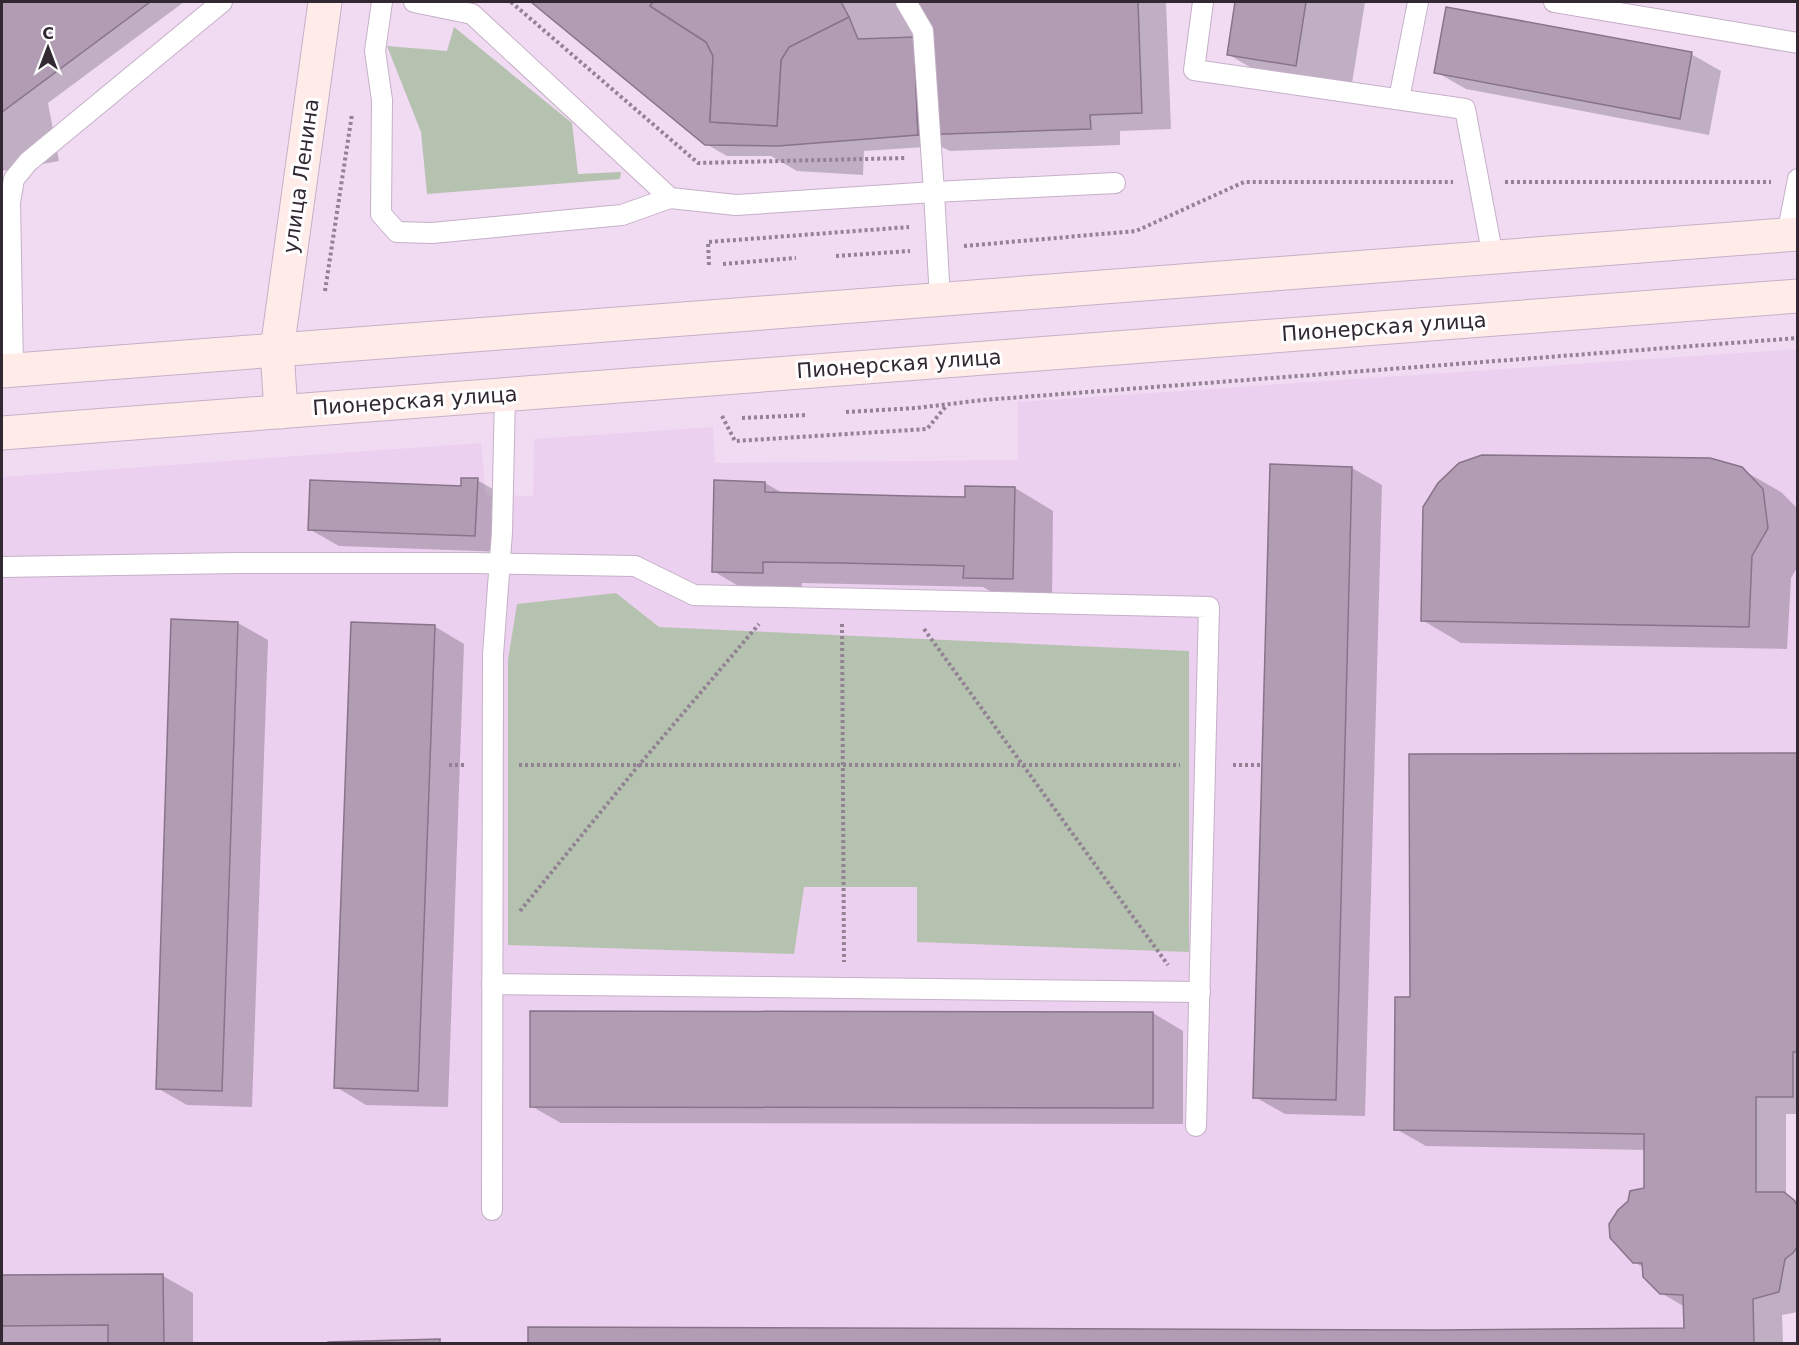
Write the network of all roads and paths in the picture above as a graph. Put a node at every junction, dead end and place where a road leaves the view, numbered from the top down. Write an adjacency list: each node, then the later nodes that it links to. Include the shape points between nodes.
1 (222, 2): 31 (lane, via 28,162 14,179 10,202)
2 (325, 2): 30 (main road, улица Ленина)
3 (382, 2): 18 (lane, via 375,51 382,100 381,214 397,232 432,233 622,215)
4 (414, 2): 18 (lane, via 472,14)
5 (511, 2): 13 (path, via 698,164)
6 (906, 2): 13 (lane, via 923,31)
7 (1203, 2): 11 (lane, via 1194,70)
8 (1418, 2): 11 (lane)
9 (1554, 2): 10 (lane)
10 (1797, 43)
11 (1399, 99): 15 (lane, via 1465,109)
12 (354, 106): 26 (path)
13 (932, 158): 17 (lane)
14 (1797, 180): 15 (path); 19 (lane)
15 (1478, 182): 20 (path, via 1244,182 1136,231); 22 (lane)
16 (1115, 183): 17 (lane)
17 (934, 192): 18 (lane, via 736,205); 20 (lane)
18 (670, 198)
19 (1792, 235): 22 (main road)
20 (929, 249): 21 (path); 25 (path, via 921,227 909,227 708,242); 28 (lane)
21 (836, 256)
22 (1493, 257): 28 (main road)
23 (796, 258): 24 (path)
24 (723, 264)
25 (709, 265)
26 (325, 291)
27 (1797, 296): 32 (main road, Пионерская улица)
28 (940, 299): 30 (main road)
29 (1797, 338): 33 (path)
30 (277, 350): 31 (main road); 34 (main road, улица Ленина)
31 (7, 370)
32 (505, 394): 34 (main road, Пионерская улица); 40 (lane)
33 (948, 404): 35 (path); 37 (path, via 927,429 735,441)
34 (281, 412): 39 (main road, Пионерская улица)
35 (846, 412)
36 (807, 415): 38 (path)
37 (722, 416)
38 (742, 418)
39 (2, 433)
40 (500, 564): 41 (lane); 42 (lane, via 635,566 694,595); 46 (lane, via 493,655)
41 (2, 567)
42 (783, 597): 43 (lane); 47 (path)
43 (842, 598): 44 (lane); 48 (path)
44 (903, 599): 49 (path); 50 (lane, via 1209,607)
45 (449, 765): 46 (path)
46 (492, 765): 47 (path); 52 (lane)
47 (639, 765): 48 (path); 52 (path)
48 (843, 765): 49 (path); 54 (path)
49 (1022, 765): 50 (path); 55 (path)
50 (1206, 765): 51 (path); 55 (lane)
51 (1262, 765)
52 (492, 946): 53 (lane)
53 (492, 984): 54 (lane); 57 (lane)
54 (844, 988): 55 (lane)
55 (1194, 992): 56 (lane)
56 (1196, 1126)
57 (492, 1210)

